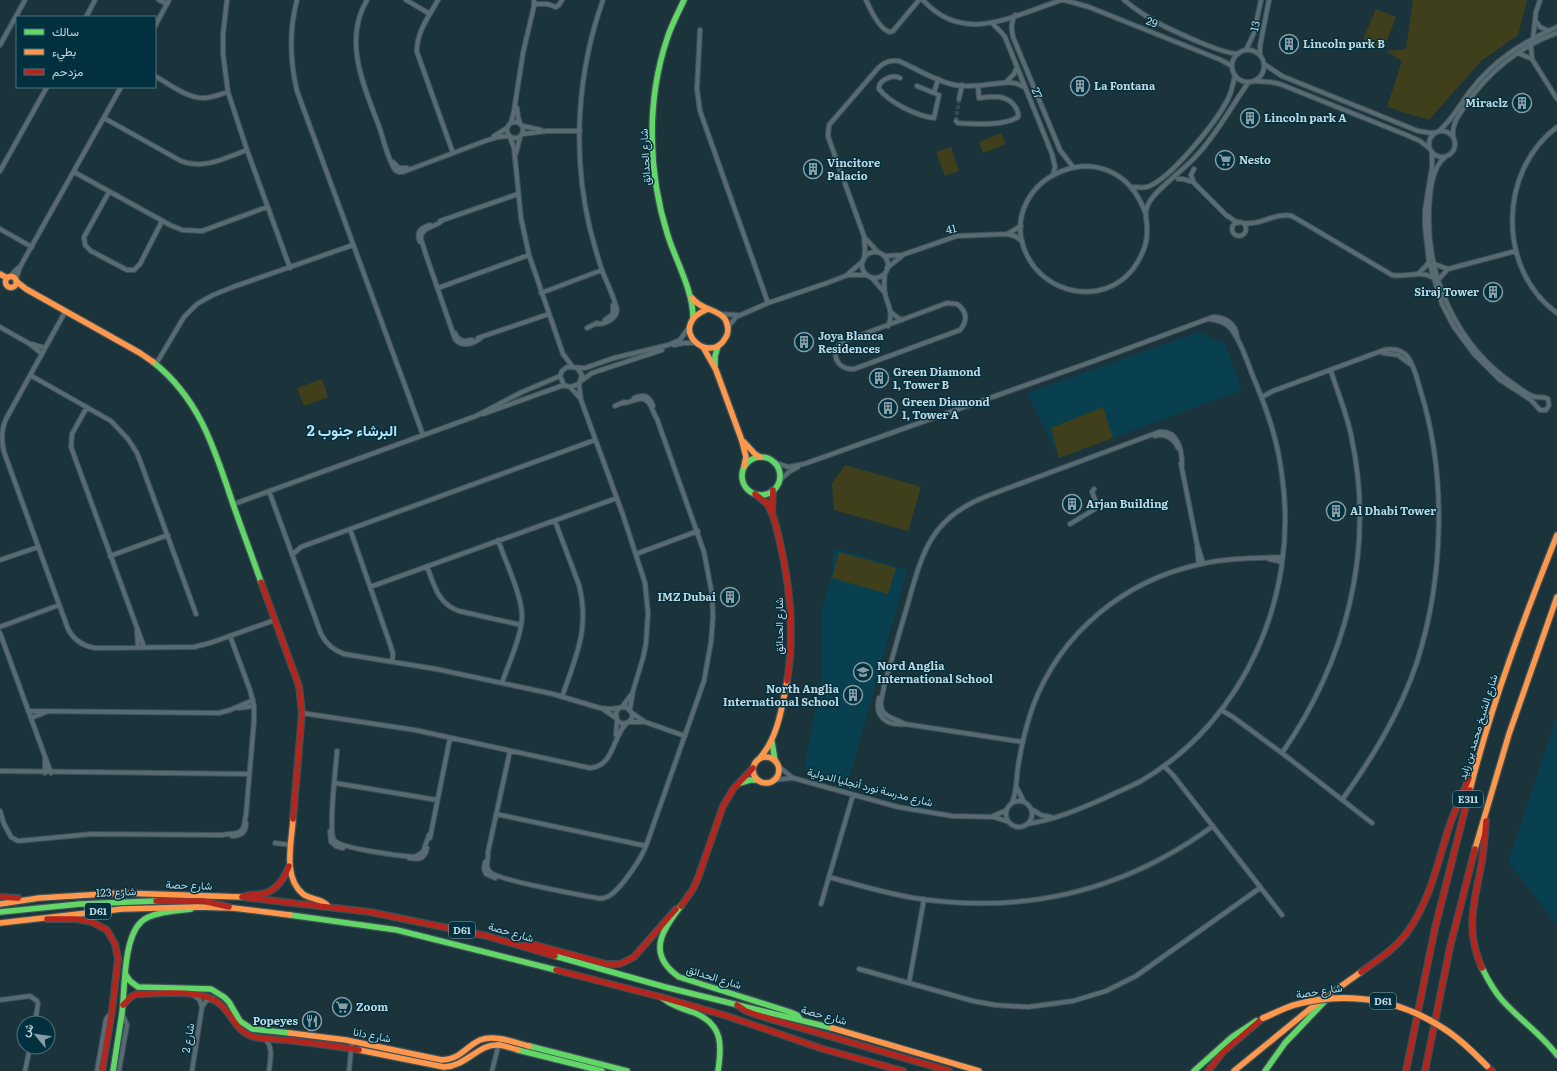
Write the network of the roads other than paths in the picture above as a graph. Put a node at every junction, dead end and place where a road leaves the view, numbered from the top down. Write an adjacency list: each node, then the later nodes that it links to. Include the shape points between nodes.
1 (25, 0): 24 (street)
2 (95, 0): 26 (street)
3 (159, 0): 20 (street)
4 (227, 0): 58 (street, via 223,54)
5 (297, 0): 105 (street, via 291,41 297,91)
6 (367, 0): 78 (street, via 357,28 356,52 360,74 393,167 401,172)
7 (406, 0): 22 (street)
8 (438, 0): 22 (street)
9 (562, 0): 21 (street, via 556,7)
10 (603, 0): 70 (street, via 586,61)
11 (682, 0): 131 (main road, شارع الحدائق, via 663,55 656,90 653,152 662,215)
12 (866, 0): 13 (street, via 876,19 890,32)
13 (919, 0)
14 (923, 0): 28 (street, via 939,14 951,20 964,24)
15 (1063, 0): 23 (street); 43 (street, 29, via 1153,32)
16 (1124, 0): 39 (street, 29, via 1147,18 1168,29 1219,50)
17 (1261, 0): 37 (street, 13, via 1254,33)
18 (1269, 0): 40 (street, 13)
19 (1540, 0): 27 (street)
20 (168, 2): 29 (street)
21 (534, 2): 60 (street)
22 (430, 14): 78 (street, via 418,39 417,52)
23 (1015, 15): 28 (street); 82 (street, 27, via 1011,30 1013,37 1060,150)
24 (16, 16)
25 (16, 16): 35 (street)
26 (87, 16)
27 (1535, 19): 32 (street, via 1540,27); 34 (street)
28 (992, 23): 44 (street, 27, via 1005,37)
29 (156, 24)
30 (1557, 27): 32 (street)
31 (700, 30): 133 (street, via 697,84 700,111)
32 (1549, 31): 34 (street)
33 (1557, 32): 36 (street)
34 (1533, 38): 71 (street, via 1508,53 1485,74 1450,120)
35 (0, 45)
36 (1531, 45): 38 (street); 41 (street)
37 (1246, 50): 39 (street); 40 (street)
38 (1518, 53): 41 (street); 73 (street, via 1500,67 1473,95 1456,119)
39 (1238, 54): 43 (street)
40 (1260, 55): 42 (street)
41 (1532, 59): 62 (street)
42 (1264, 64): 50 (street, via 1262,74); 71 (street, via 1282,76 1418,130 1431,133)
43 (1232, 66): 45 (street)
44 (1016, 68): 49 (street, via 1014,74); 55 (street, 27)
45 (1235, 75): 51 (street, via 1240,81); 89 (street, via 1228,99 1208,130 1190,151 1155,183)
46 (156, 77): 58 (street, via 199,98)
47 (900, 78): 59 (street, via 890,77 881,83 879,89 897,104 915,113 935,118 940,97)
48 (938, 79): 52 (street); 59 (street); 103 (street, via 899,61 888,61 879,67 829,125 828,136)
49 (1006, 81): 54 (street); 55 (street)
50 (1254, 82): 51 (street); 76 (street, via 1280,84 1404,134)
51 (1248, 83): 93 (street, via 1210,140 1189,164 1153,197)
52 (962, 85): 54 (street); 61 (street)
53 (918, 86): 59 (street)
54 (978, 86): 64 (street, via 979,98 1003,98 1015,106 1018,117 989,123)
55 (1024, 87): 86 (street, 27, via 1055,160)
56 (46, 88): 84 (street)
57 (120, 88): 63 (street)
58 (228, 92): 77 (street)
59 (934, 92)
60 (516, 96): 65 (street); 66 (street, via 517,114)
61 (960, 99)
62 (1557, 99)
63 (104, 118): 77 (street, via 181,161 192,164 210,163); 85 (street)
64 (956, 121)
65 (510, 123): 66 (street); 67 (street)
66 (521, 125): 69 (street); 72 (street)
67 (507, 127): 74 (street); 75 (street)
68 (1557, 127): 107 (street, via 1536,148 1517,186 1512,208 1512,230)
69 (547, 131): 70 (street); 72 (street)
70 (580, 131): 118 (street, via 586,210)
71 (1438, 131): 73 (street, via 1447,132); 76 (street, via 1430,138)
72 (521, 136): 74 (street, via 514,139); 81 (street)
73 (1452, 136): 80 (street, via 1454,149)
74 (509, 137): 75 (street); 81 (street, via 513,145)
75 (485, 141): 78 (street)
76 (1429, 148): 79 (street)
77 (247, 150): 92 (street)
78 (453, 153)
79 (1432, 153): 80 (street); 113 (street, via 1425,210)
80 (1445, 156): 114 (street, via 1435,171 1430,204 1429,234)
81 (515, 162): 91 (street)
82 (1072, 167): 86 (street); 89 (street, via 1102,169 1119,176)
83 (1194, 169): 88 (street, via 1191,175)
84 (0, 171)
85 (74, 172): 90 (street); 106 (street)
86 (1053, 175): 98 (street, via 1031,196)
87 (1178, 179): 88 (street)
88 (1193, 182): 94 (street)
89 (1132, 187): 93 (street)
90 (109, 192): 95 (street); 95 (street, via 84,237 85,245 91,251 127,270 134,270 140,264)
91 (518, 194): 109 (street); 128 (street, via 427,228 421,239)
92 (267, 207): 95 (street, via 195,232 182,230); 115 (street)
93 (1145, 212): 104 (street, via 1146,243 1138,262 1118,283 1097,291 1066,290 1045,279 1032,264)
94 (1226, 215): 96 (street); 99 (street)
95 (162, 221)
96 (1240, 223): 97 (street); 99 (street); 101 (street, via 1245,226)
97 (1254, 224): 101 (street); 120 (street, via 1281,215 1292,216 1392,275)
98 (1022, 226): 102 (street, 41); 104 (street)
99 (1232, 228): 101 (street, via 1236,236)
100 (0, 229): 106 (street)
101 (1245, 232)
102 (1007, 234): 104 (street, 41); 110 (street, 41, via 957,236)
103 (864, 236): 108 (street); 112 (street)
104 (1022, 241)
105 (353, 245): 115 (street); 171 (street)
106 (32, 247): 126 (street)
107 (1516, 251): 117 (street); 137 (street, via 1530,283)
108 (879, 253): 111 (street); 112 (street, via 870,253)
109 (529, 255): 128 (street); 130 (street)
110 (902, 255): 111 (street); 116 (street)
111 (884, 256): 116 (street)
112 (863, 260): 122 (street); 123 (street, via 862,268)
113 (1429, 262): 120 (street); 125 (street)
114 (1434, 264): 117 (street); 127 (street)
115 (290, 268): 155 (street, via 213,295 197,304 184,317)
116 (887, 268): 119 (street)
117 (1448, 269): 127 (street)
118 (602, 270): 130 (street); 146 (street, via 617,314 612,320)
119 (885, 273): 124 (street); 132 (street)
120 (1418, 273): 125 (street)
121 (0, 274): 126 (main road)
122 (848, 274): 123 (street); 133 (street)
123 (866, 275): 124 (street)
124 (871, 277): 132 (street)
125 (1432, 277): 127 (street, via 1449,318 1474,354 1506,385 1531,400 1540,410 1546,410 1549,405 1548,399 1534,396 1514,385 1496,371 1474,347 1451,312)
126 (9, 279): 129 (main road); 129 (main road, via 15,285 12,287)
127 (1438, 280)
128 (438, 288): 138 (street, via 456,336 466,341)
129 (26, 290): 136 (main road)
130 (541, 292): 138 (street)
131 (689, 294): 134 (main road); 141 (main road, شارع الحدائق)
132 (885, 294): 135 (street)
133 (768, 303): 140 (street)
134 (708, 310): 139 (main road); 141 (main road)
135 (891, 311): 142 (street); 144 (street)
136 (65, 312): 152 (street); 155 (main road)
137 (1557, 313)
138 (549, 314): 154 (street)
139 (721, 314): 140 (street); 147 (main road)
140 (740, 315): 147 (street, via 732,320)
141 (693, 317): 143 (main road)
142 (902, 320): 144 (street); 144 (street, via 947,303 961,307 966,316 960,330 854,369 846,369 838,363 835,354 842,342)
143 (689, 326): 148 (main road, via 690,336); 158 (street, via 684,336 676,342)
144 (888, 326)
145 (0, 327): 149 (street)
146 (587, 328)
147 (728, 328): 150 (main road, via 724,340)
148 (696, 343): 151 (main road); 163 (street, via 677,344 592,374)
149 (30, 344): 152 (street); 153 (street)
150 (718, 346): 151 (main road); 159 (main road, via 715,356)
151 (703, 347): 159 (main road)
152 (45, 348): 153 (street)
153 (42, 354): 161 (street)
154 (563, 354): 156 (street); 157 (street)
155 (156, 364): 184 (main road, via 186,394 196,411 211,442)
156 (572, 366): 157 (street); 158 (street)
157 (564, 368): 162 (street)
158 (578, 368): 163 (street, via 581,373)
159 (716, 370): 173 (main road)
160 (1330, 371): 166 (street); 241 (street, via 1349,423 1356,458 1360,500 1358,562 1347,613 1332,662 1309,710); 259 (street, via 1388,352 1408,361 1414,370 1433,439 1437,484 1438,528 1432,596 1423,640 1409,683 1390,725 1376,752)
161 (30, 375): 169 (street); 194 (street, via 3,425 2,438 4,452)
162 (560, 376): 164 (street); 170 (street)
163 (580, 383): 165 (street); 167 (street)
164 (564, 384): 165 (street); 170 (street)
165 (570, 388): 167 (street)
166 (1261, 395): 176 (street, via 1231,328 1221,321 1208,319); 200 (street, via 1275,439 1283,477 1285,520)
167 (581, 400): 172 (street)
168 (615, 406): 189 (street, via 639,399 650,404)
169 (87, 407): 190 (street, via 114,424 133,446); 198 (street, via 72,434 70,443)
170 (476, 416): 171 (street)
171 (423, 435): 181 (street)
172 (595, 440): 183 (street); 188 (street)
173 (742, 441): 174 (main road, via 754,454); 177 (main road, via 746,457)
174 (760, 456): 175 (main road); 177 (main road)
175 (774, 462): 176 (street, via 788,467); 178 (main road, via 780,472)
176 (804, 464): 178 (street)
177 (744, 466): 182 (main road, via 743,484)
178 (779, 481): 180 (main road)
179 (1094, 489): 187 (street, via 1092,492 1096,502 1095,509)
180 (773, 490): 182 (main road, via 766,494); 185 (main road)
181 (269, 491): 184 (street); 193 (street)
182 (755, 494): 185 (main road)
183 (617, 498): 186 (street); 196 (street)
184 (234, 504): 207 (main road)
185 (772, 511): 236 (main road, شارع الحدائق, via 784,560 790,603 790,647 781,712)
186 (555, 520): 192 (street); 218 (street, via 578,585 583,618 578,650)
187 (1070, 524)
188 (350, 529): 195 (street); 203 (street)
189 (698, 531): 196 (street); 233 (street, via 709,573 713,629 704,681)
190 (168, 535): 198 (street); 206 (street)
191 (1557, 535): 242 (main road, شارع الشيخ محمد بن زايد / E311, via 1520,629)
192 (498, 540): 202 (street); 208 (street, via 519,600 522,612)
193 (289, 546): 195 (street); 197 (street)
194 (38, 547): 199 (street); 205 (street)
195 (301, 547): 197 (street)
196 (636, 554): 217 (street, via 645,583 648,628 643,658)
197 (292, 555): 215 (street, via 321,634 328,644 344,654)
198 (110, 556): 210 (street)
199 (0, 560)
200 (1282, 560): 201 (street, via 1265,558); 224 (street, via 1277,595 1262,640 1245,675)
201 (1201, 564): 237 (street, via 1170,572 1138,586 1086,624 1059,656 1042,686); 237 (street, via 1182,465 1176,445 1164,435 1141,440 980,499 948,519 923,554 878,703 879,713 889,722)
202 (427, 566): 203 (street); 208 (street, via 438,596 451,608)
203 (370, 587): 215 (street, via 391,647)
204 (1557, 598): 262 (main road, E311, via 1516,711)
205 (59, 605): 209 (street); 213 (street, via 68,629 82,644 95,648)
206 (196, 614)
207 (275, 620): 212 (street); 228 (main road, via 298,686)
208 (521, 625): 216 (street)
209 (0, 627)
210 (136, 627): 213 (street); 214 (street)
211 (0, 633): 225 (street)
212 (230, 636): 214 (street, via 194,647); 219 (street)
213 (138, 647): 214 (street)
214 (144, 647)
215 (392, 661): 216 (street)
216 (502, 683): 218 (street)
217 (633, 691): 221 (street); 227 (street)
218 (562, 697): 223 (street)
219 (253, 700): 220 (street); 222 (street)
220 (254, 706): 222 (street); 250 (street)
221 (621, 707): 223 (street); 227 (street); 230 (street, via 616,713)
222 (236, 708): 226 (street, via 213,713)
223 (600, 708): 230 (street)
224 (1222, 708): 241 (street); 245 (street, via 1193,742)
225 (28, 711): 226 (street); 229 (street)
226 (52, 711): 229 (street)
227 (631, 711): 231 (street); 232 (street, via 632,718)
228 (302, 713): 234 (street, via 397,727); 274 (main road)
229 (31, 718): 240 (street)
230 (617, 720): 232 (street, via 622,724); 235 (street)
231 (645, 722): 232 (street); 233 (street)
232 (628, 723): 235 (street)
233 (685, 736): 275 (street)
234 (450, 738): 239 (street); 258 (street)
235 (615, 740): 239 (street, via 605,763 590,768)
236 (772, 740): 243 (main road); 244 (main road)
237 (1023, 742): 255 (street)
238 (338, 751): 254 (street)
239 (510, 751): 266 (street)
240 (44, 752): 248 (street); 249 (street)
241 (1282, 753): 259 (street)
242 (1479, 754): 297 (main road, via 1451,822 1426,898 1414,922 1389,952); 341 (main road, شارع الشيخ محمد بن زايد / E311, via 1435,928)
243 (759, 758): 244 (main road, via 767,757); 246 (main road)
244 (777, 764): 251 (street, شارع مدرسة نورد أنجليا الدولية); 253 (main road, via 778,771)
245 (1165, 765): 267 (street, via 1118,792); 272 (street)
246 (753, 768): 252 (main road); 256 (main road)
247 (0, 773): 248 (street)
248 (45, 773): 249 (street)
249 (51, 773): 250 (street)
250 (250, 774): 265 (street, via 246,828 243,834 237,836 88,834 18,843 9,838)
251 (792, 778): 253 (street, شارع مدرسة نورد أنجليا الدولية); 257 (street, شارع مدرسة نورد أنجليا الدولية)
252 (758, 780): 253 (main road, via 767,783); 256 (main road)
253 (774, 780)
254 (335, 783): 258 (street); 258 (street, via 329,836 332,844 338,847 399,855 417,860 423,858)
255 (1017, 784): 260 (street); 261 (street)
256 (736, 785): 285 (main road, شارع الحدائق, via 725,802 697,881)
257 (853, 795): 268 (street, شارع مدرسة نورد أنجليا الدولية, via 933,814); 277 (street)
258 (437, 800)
259 (1342, 800): 270 (street)
260 (1024, 802): 261 (street); 263 (street)
261 (1012, 803): 264 (street)
262 (1487, 806): 319 (main road, via 1484,850 1472,913 1475,948 1483,970 1495,990 1510,1008 1541,1034); 342 (main road, E311, via 1454,931)
263 (1031, 809): 267 (street, via 1041,815); 271 (street, via 1031,818)
264 (1007, 810): 268 (street, شارع مدرسة نورد أنجليا الدولية); 269 (street)
265 (0, 812)
266 (496, 814): 275 (street); 275 (street, via 484,866 486,874 490,877 605,898 612,894 635,867)
267 (1057, 816): 271 (street)
268 (990, 817): 269 (street, شارع مدرسة نورد أنجليا الدولية)
269 (1009, 822): 271 (street, via 1016,827)
270 (1372, 823)
271 (1027, 824)
272 (1213, 826): 278 (street); 282 (street, via 1181,848 1147,866 1066,895 1033,901 959,902)
273 (275, 844): 274 (street)
274 (291, 845): 276 (main road)
275 (646, 846)
276 (290, 862): 280 (main road, via 285,877 275,888 265,893); 286 (main road, via 293,880 300,890)
277 (829, 877): 282 (street, via 889,893); 284 (street)
278 (1260, 888): 290 (street); 296 (street, via 1146,970 1116,986 1084,998 1040,1006 1003,1006 973,1001)
279 (0, 897): 281 (main road)
280 (242, 897): 281 (main road, شارع حصة / D61, via 121,892); 286 (main road, شارع حصة / D61)
281 (39, 898): 283 (main road, شارع حصة / D61)
282 (924, 899): 296 (street)
283 (0, 904)
284 (821, 904)
285 (681, 905): 293 (main road, شارع الحدائق, via 634,957 620,964 606,964 532,944); 310 (main road, شارع الحدائق, via 660,938 664,964 673,974 790,1012)
286 (328, 906): 293 (main road, شارع حصة / D61, via 418,921)
287 (197, 907): 288 (main road, شارع حصة / D61); 291 (main road, شارع حصة / D61, via 122,909); 295 (main road, via 155,915 141,922 129,943)
288 (233, 908): 289 (main road, شارع 123, via 207,902 134,901); 300 (main road, شارع حصة / D61, via 397,930)
289 (0, 912)
290 (1282, 915)
291 (38, 918): 292 (main road, شارع حصة / D61); 306 (main road, via 84,919 107,930 115,944 118,959)
292 (0, 923)
293 (522, 946): 304 (main road, شارع حصة / D61)
294 (860, 970): 296 (street)
295 (126, 975): 298 (main road, شارع دانا, via 138,987); 303 (main road)
296 (909, 983)
297 (1338, 989): 339 (main road, via 1309,1009); 340 (main road, via 1285,1043)
298 (173, 991): 299 (main road, شارع دانا); 303 (main road, شارع دانا, via 137,994); 313 (main road, شارع دانا, via 203,988 218,992 229,1002 240,1020 252,1029)
299 (192, 994): 301 (main road, شارع دانا); 305 (street, via 199,999)
300 (661, 997): 333 (main road, via 672,1005 703,1016 715,1028 721,1044); 334 (main road, شارع حصة / D61, via 727,1016 822,1049)
301 (213, 998): 305 (street, via 206,1001); 311 (main road, شارع دانا, via 224,1006 241,1031)
302 (0, 1000): 308 (street, via 30,996 37,1001)
303 (123, 1005): 307 (main road)
304 (737, 1005): 310 (main road, شارع حصة / D61); 335 (main road, via 757,1015)
305 (202, 1007): 327 (street, شارع 2)
306 (112, 1011): 315 (main road); 322 (street, via 106,1019)
307 (122, 1014): 325 (main road); 326 (street, via 127,1025)
308 (37, 1015)
309 (1263, 1018): 320 (main road, شارع حصة / D61, bridge, via 1278,1010 1310,1001 1343,997 1376,999 1407,1008 1437,1022 1464,1042); 337 (main road, شارع حصة / D61, via 1239,1031); 338 (main road, via 1223,1052)
310 (801, 1020): 336 (main road, شارع حصة / D61)
311 (264, 1038): 312 (main road, شارع دانا); 317 (street)
312 (280, 1040): 316 (main road, شارع دانا); 317 (street)
313 (352, 1041): 314 (main road, شارع دانا, via 442,1060 460,1056 482,1040); 316 (street)
314 (499, 1042): 316 (main road, شارع دانا, via 484,1047 463,1062 449,1067); 330 (street); 331 (main road, شارع دانا); 332 (main road, شارع دانا)
315 (106, 1046): 323 (main road); 324 (main road)
316 (351, 1048): 329 (street)
317 (271, 1050): 328 (street)
318 (28, 1055): 321 (street)
319 (1557, 1055)
320 (1488, 1068): 343 (main road, شارع حصة / D61)
321 (25, 1071)
322 (97, 1071)
323 (102, 1071)
324 (106, 1071)
325 (113, 1071)
326 (119, 1071)
327 (192, 1071)
328 (269, 1071)
329 (349, 1071)
330 (492, 1071)
331 (602, 1071)
332 (627, 1071)
333 (718, 1071)
334 (903, 1071)
335 (949, 1071)
336 (979, 1071)
337 (1194, 1071)
338 (1208, 1071)
339 (1234, 1071)
340 (1265, 1071)
341 (1406, 1071)
342 (1425, 1071)
343 (1492, 1071)

